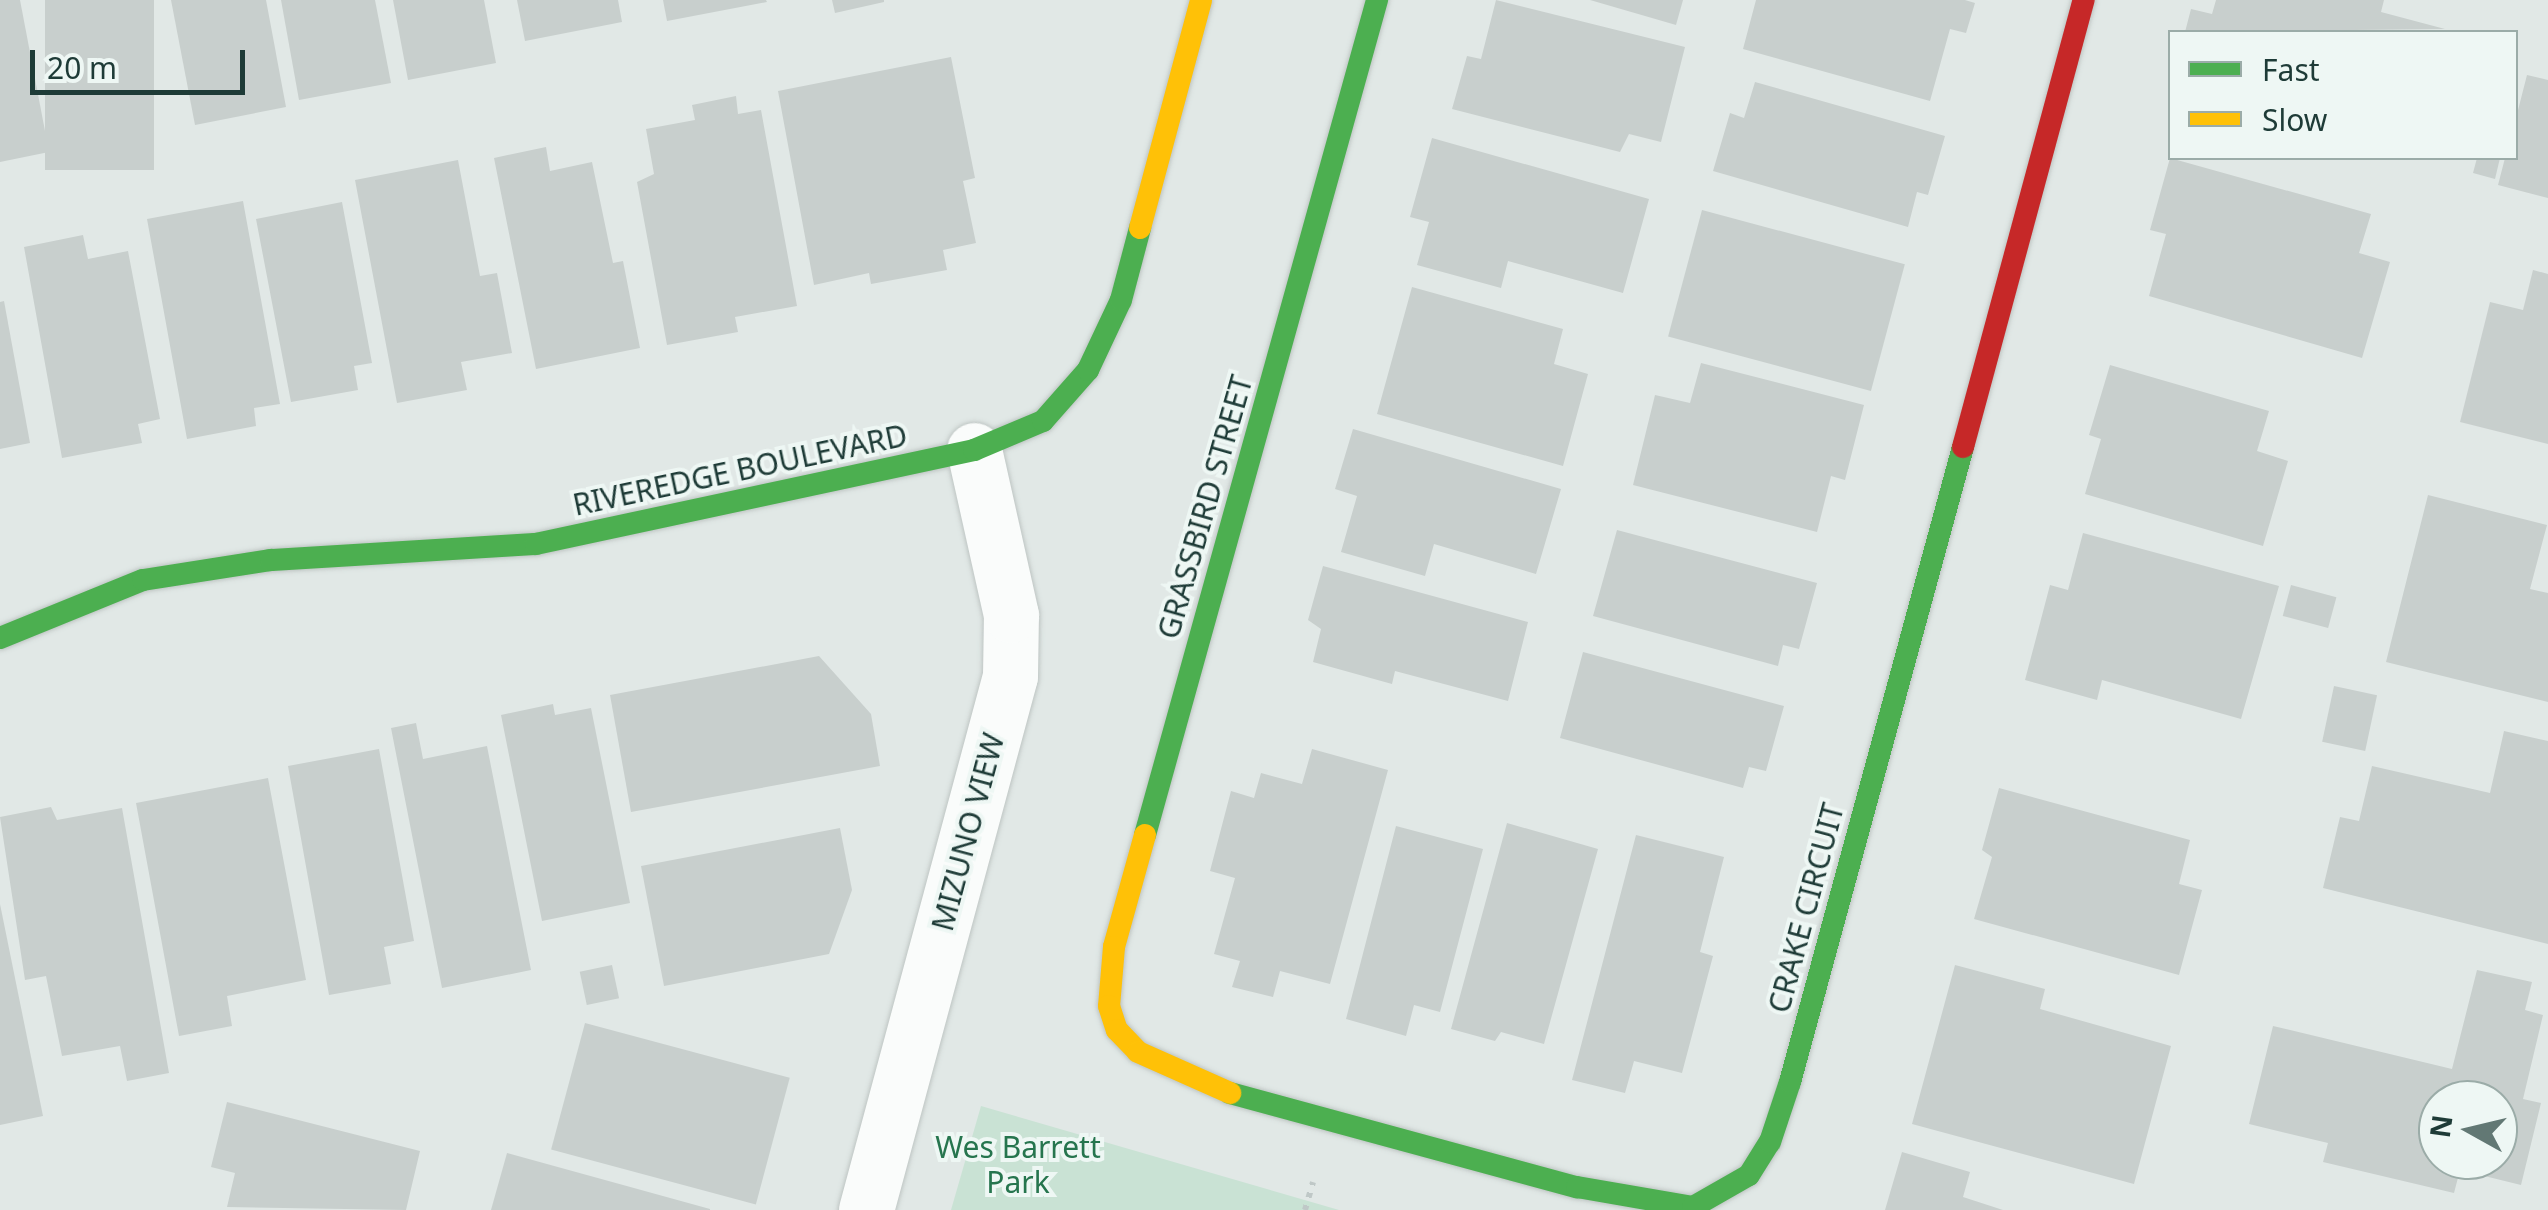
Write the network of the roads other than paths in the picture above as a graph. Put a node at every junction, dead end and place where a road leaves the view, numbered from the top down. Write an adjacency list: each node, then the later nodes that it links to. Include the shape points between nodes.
1 (1200, 0): 4 (street, RIVEREDGE BOULEVARD, via 1120,300 1088,370 1044,421)
2 (1377, 0): 6 (street, GRASSBIRD STREET, via 1114,946 1108,976)
3 (2084, 0): 6 (street, CRAKE CIRCUIT, via 1790,1082 1770,1142 1749,1175 1693,1208 1655,1206 1201,1084 1160,1068)
4 (974, 450): 5 (street, RIVEREDGE BOULEVARD, via 536,544 271,560 143,580); 7 (street, MIZUNO VIEW, via 1011,615 1010,676)
5 (0, 638)
6 (1117, 1030)
7 (866, 1210)

